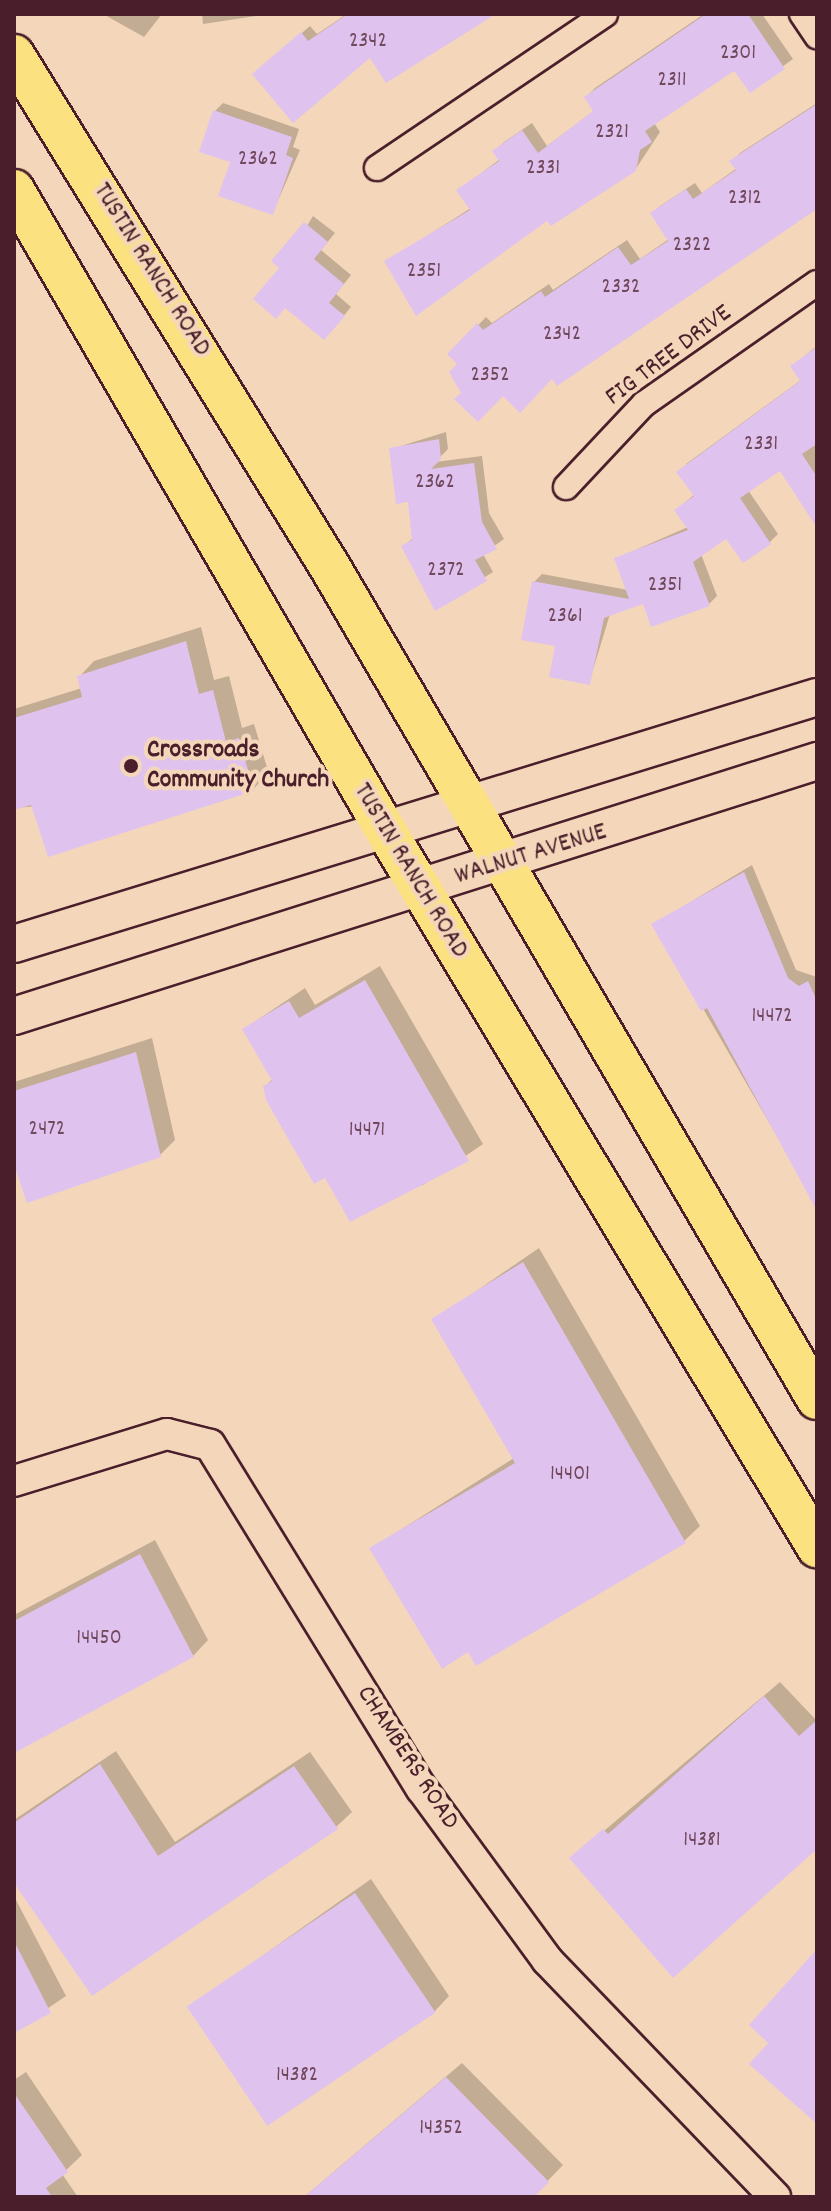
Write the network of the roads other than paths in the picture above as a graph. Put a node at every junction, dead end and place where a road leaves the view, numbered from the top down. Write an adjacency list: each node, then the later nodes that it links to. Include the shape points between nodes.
1 (605, 14): 5 (street)
2 (802, 14): 3 (street)
3 (817, 36)
4 (14, 55): 11 (main road, TUSTIN RANCH ROAD, via 201,350)
5 (377, 168)
6 (14, 190): 12 (main road, TUSTIN RANCH ROAD)
7 (817, 283): 8 (street, FIG TREE DRIVE, via 644,404)
8 (566, 487)
9 (817, 697): 11 (main road)
10 (817, 761): 13 (main road, WALNUT AVENUE)
11 (468, 806): 12 (main road); 13 (main road, TUSTIN RANCH ROAD)
12 (383, 826): 14 (main road, TUSTIN RANCH ROAD); 15 (main road)
13 (501, 866): 14 (main road, WALNUT AVENUE); 17 (main road, TUSTIN RANCH ROAD)
14 (419, 887): 16 (main road, WALNUT AVENUE); 19 (main road, TUSTIN RANCH ROAD)
15 (14, 944)
16 (14, 1016)
17 (817, 1399)
18 (14, 1481): 20 (street, CHAMBERS ROAD, via 167,1434 210,1445 422,1789 547,1960)
19 (817, 1547)
20 (775, 2197)

